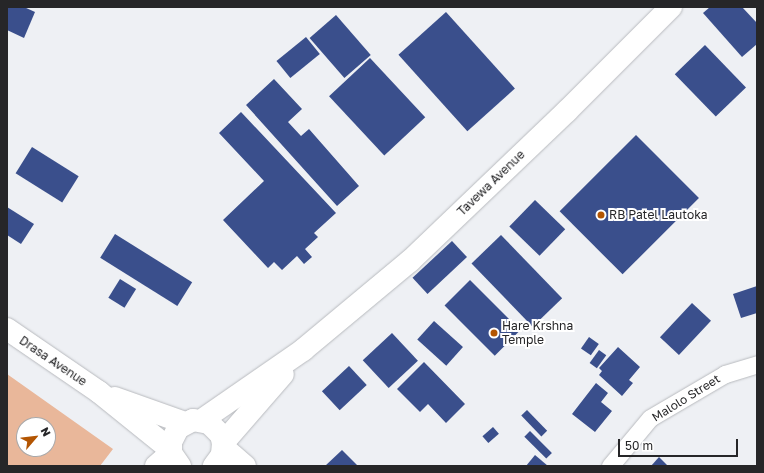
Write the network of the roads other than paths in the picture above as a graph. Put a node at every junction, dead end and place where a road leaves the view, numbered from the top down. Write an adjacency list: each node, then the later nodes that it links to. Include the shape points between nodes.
1 (671, 7): 3 (main road, Tavewa Avenue, via 410,261)
2 (7, 329): 5 (main road, Drasa Avenue)
3 (303, 350): 6 (main road, Tavewa Avenue); 7 (main road, Tavewa Avenue)
4 (757, 364): 11 (street, Malolo Street, via 725,374 650,418)
5 (99, 392): 6 (main road, Drasa Avenue); 8 (main road, Drasa Avenue)
6 (193, 422): 7 (main road, Drasa Avenue, via 216,428); 8 (main road, Tavewa Avenue, via 174,434)
7 (223, 445): 9 (main road, Tavewa Avenue, via 222,455); 10 (main road)
8 (169, 459)
9 (214, 466)
10 (245, 466)
11 (610, 466)

